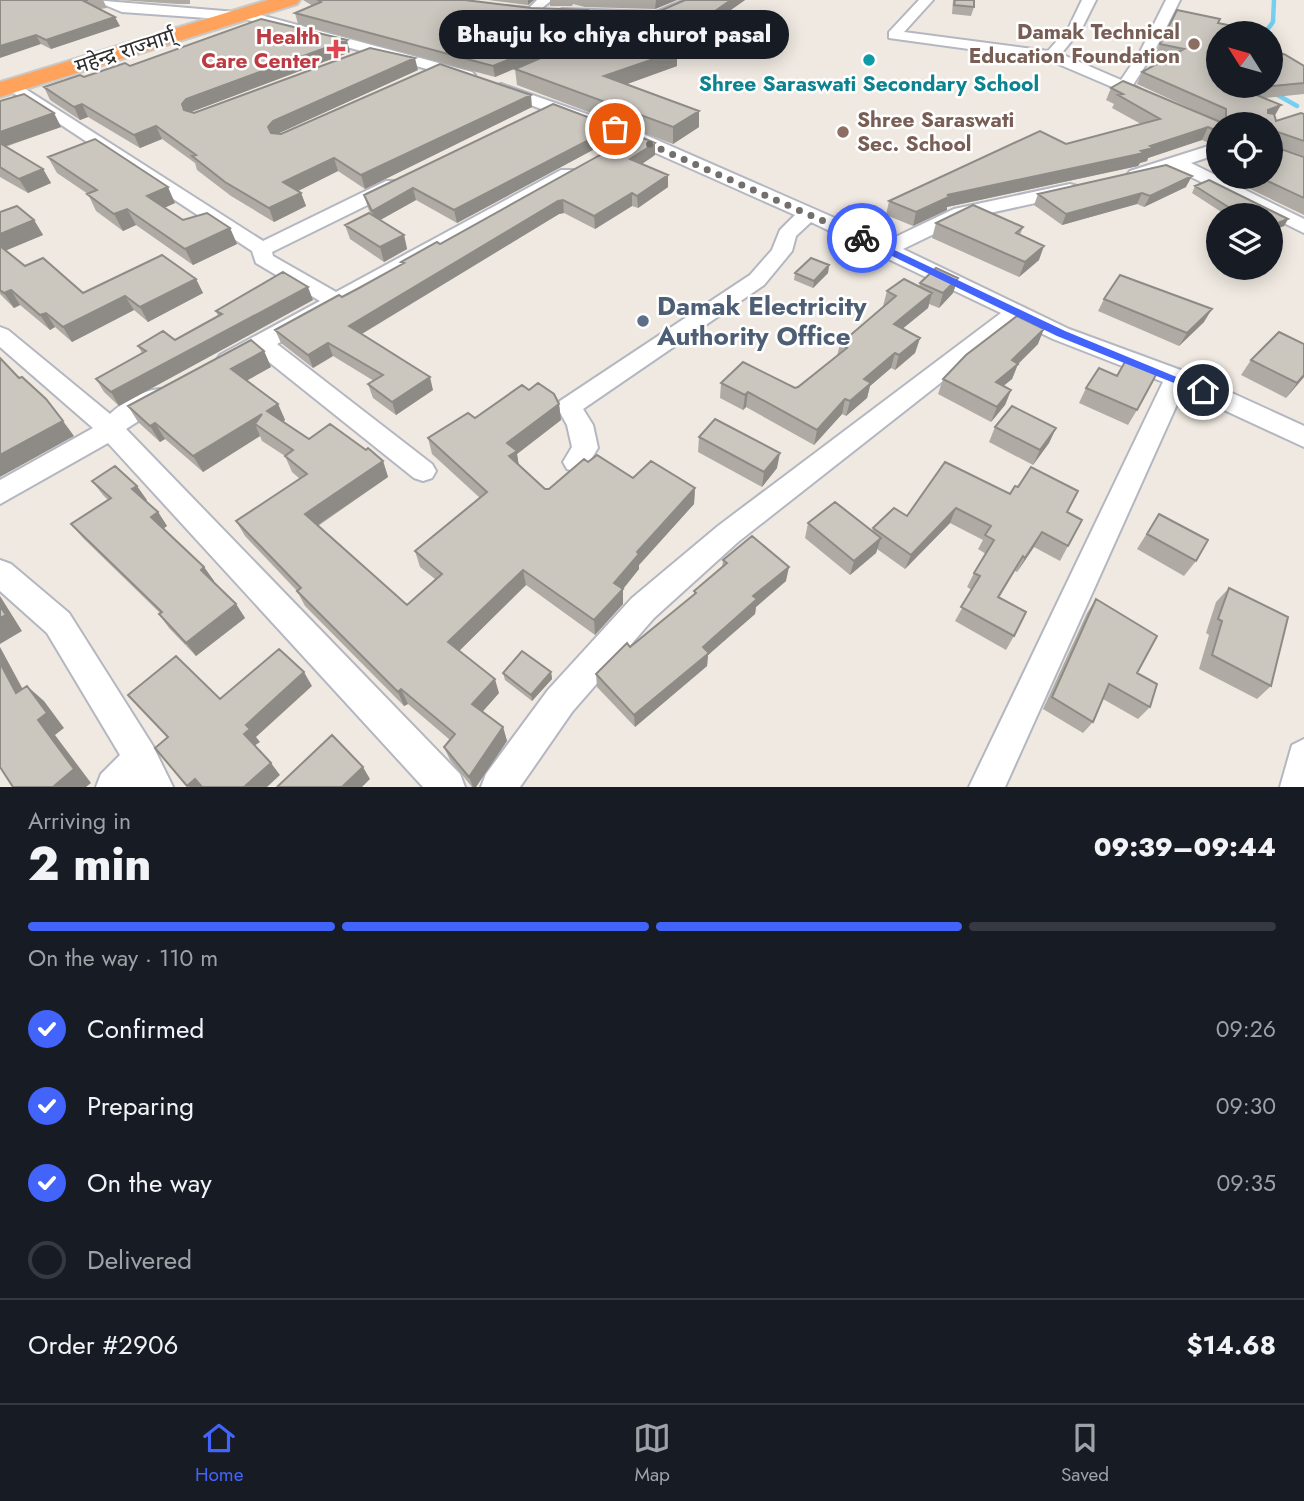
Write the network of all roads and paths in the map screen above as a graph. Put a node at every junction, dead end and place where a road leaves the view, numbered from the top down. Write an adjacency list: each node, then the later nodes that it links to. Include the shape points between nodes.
1 (100, 0): 10 (street, via 122,8)
2 (290, 0): 10 (highway, महेन्द्र राज्मार्ग्)
3 (545, 0): 9 (street)
4 (695, 0): 11 (street)
5 (926, 0): 14 (street, via 894,35)
6 (1089, 0): 14 (street)
7 (1173, 0): 20 (street)
8 (491, 8): 9 (street)
9 (532, 12): 11 (street)
10 (238, 15): 13 (street); 21 (highway, महेन्द्र राज्मार्ग्)
11 (663, 16): 12 (street)
12 (590, 46)
13 (372, 52): 15 (street); 16 (street)
14 (1052, 56): 20 (street)
15 (349, 61)
16 (441, 68): 18 (street); 19 (street)
17 (517, 77): 19 (street)
18 (420, 78)
19 (493, 87): 23 (street)
20 (1124, 87): 22 (street)
21 (6, 88): 35 (street)
22 (1147, 98)
23 (555, 106): 24 (street); 25 (street)
24 (530, 118)
25 (635, 137): 26 (street); 33 (street)
26 (611, 150)
27 (1206, 152): 28 (street)
28 (1175, 162): 31 (street); 34 (street)
29 (587, 163): 37 (street)
30 (408, 178): 35 (street)
31 (1116, 180)
32 (1090, 186): 36 (street, via 961,213)
33 (808, 214): 36 (street); 46 (street, via 787,234 782,251 757,280 569,407 580,425 585,448)
34 (1304, 227)
35 (262, 249): 37 (street, via 263,259)
36 (887, 249): 38 (street)
37 (334, 300): 40 (street)
38 (1018, 311): 42 (street, via 1061,334); 54 (street, via 728,534 643,608 560,701)
39 (0, 335): 44 (street)
40 (261, 343): 41 (street); 47 (street)
41 (214, 369)
42 (1177, 378): 45 (street); 55 (street)
43 (179, 388): 44 (street, via 122,417)
44 (111, 429): 48 (street); 53 (street)
45 (1304, 438)
46 (576, 461)
47 (423, 471)
48 (0, 493)
49 (0, 573): 51 (street, via 58,623)
50 (1304, 757): 56 (street)
51 (148, 772): 52 (street)
52 (114, 787)
53 (447, 787)
54 (499, 787)
55 (986, 787)
56 (1298, 787)

